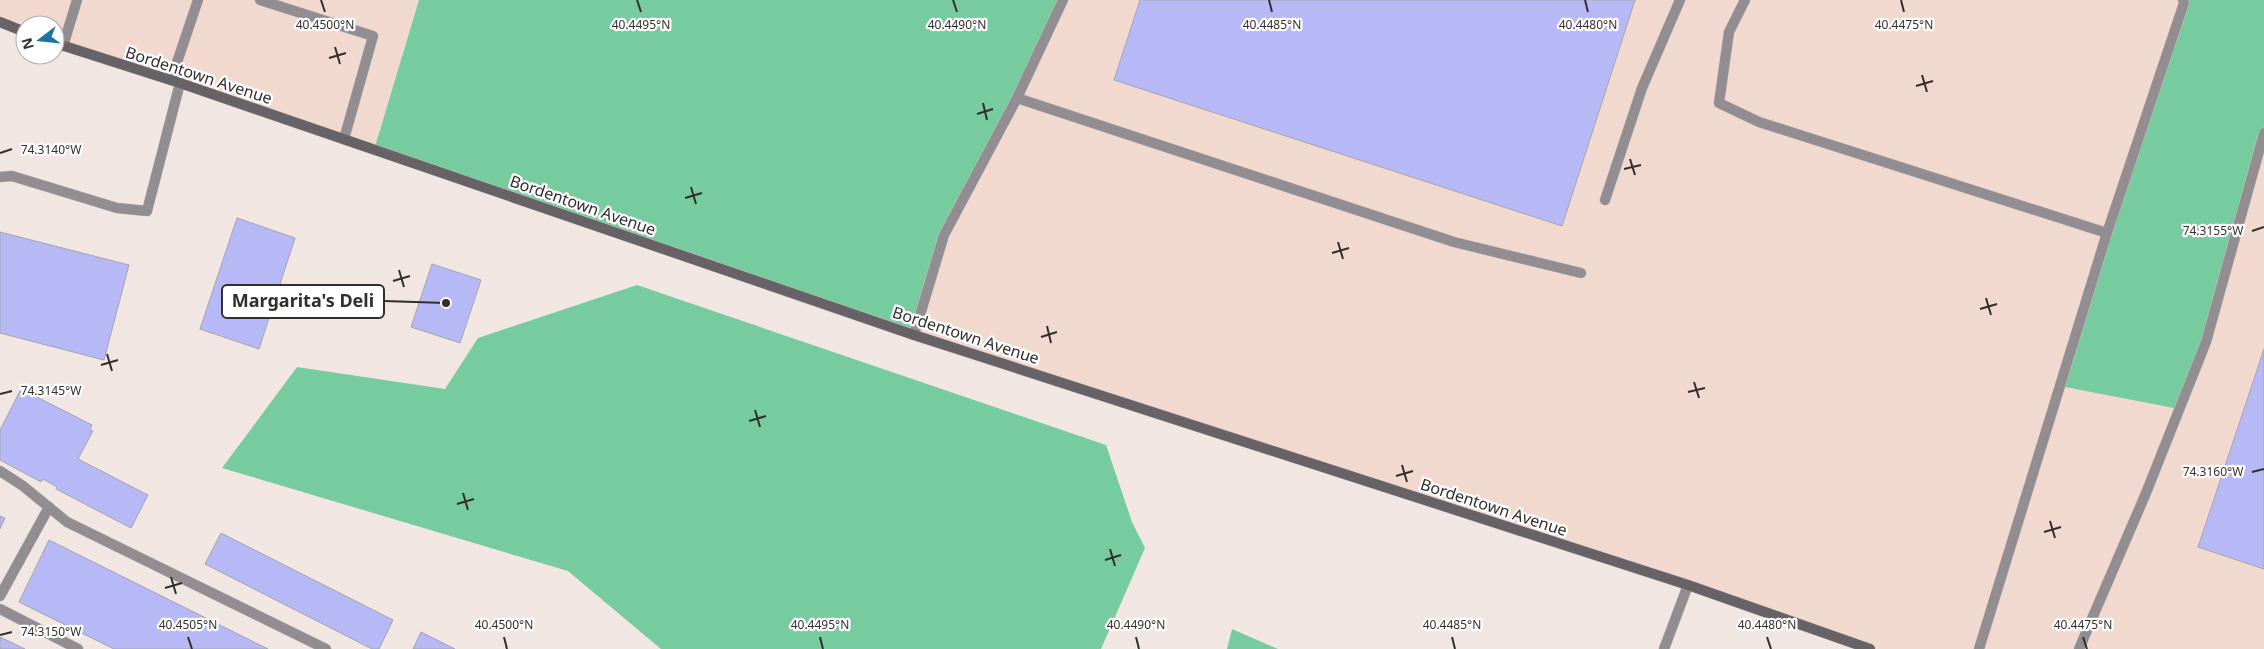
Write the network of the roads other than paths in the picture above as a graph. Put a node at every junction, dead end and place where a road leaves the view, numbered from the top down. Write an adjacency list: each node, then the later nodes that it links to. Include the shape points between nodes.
1 (77, 0): 10 (lane)
2 (198, 0): 12 (lane)
3 (260, 0): 15 (lane, via 373,36)
4 (1063, 0): 13 (lane)
5 (1680, 0): 17 (lane, via 1642,88)
6 (1745, 0): 18 (lane, via 1729,32 1719,103 1759,122)
7 (2182, 0): 18 (lane, via 2184,3)
8 (0, 22): 9 (street)
9 (15, 28)
10 (65, 29)
11 (65, 46): 12 (street, Bordentown Avenue)
12 (175, 81): 15 (street, Bordentown Avenue); 16 (lane, via 148,211 117,208 12,176)
13 (1017, 98): 19 (lane, via 1454,242); 20 (lane, via 944,235)
14 (2264, 133): 31 (lane, via 2206,342)
15 (344, 139): 20 (street, Bordentown Avenue)
16 (0, 177)
17 (1605, 200)
18 (2107, 233): 30 (lane)
19 (1581, 273)
20 (914, 335): 23 (street, Bordentown Avenue)
21 (0, 471): 22 (lane)
22 (49, 507): 24 (lane); 27 (lane, via 67,522)
23 (1688, 585): 28 (lane); 29 (street, Bordentown Avenue)
24 (0, 596)
25 (0, 609): 26 (lane)
26 (78, 649)
27 (326, 649)
28 (1664, 649)
29 (1870, 649)
30 (1979, 649)
31 (2079, 649)

